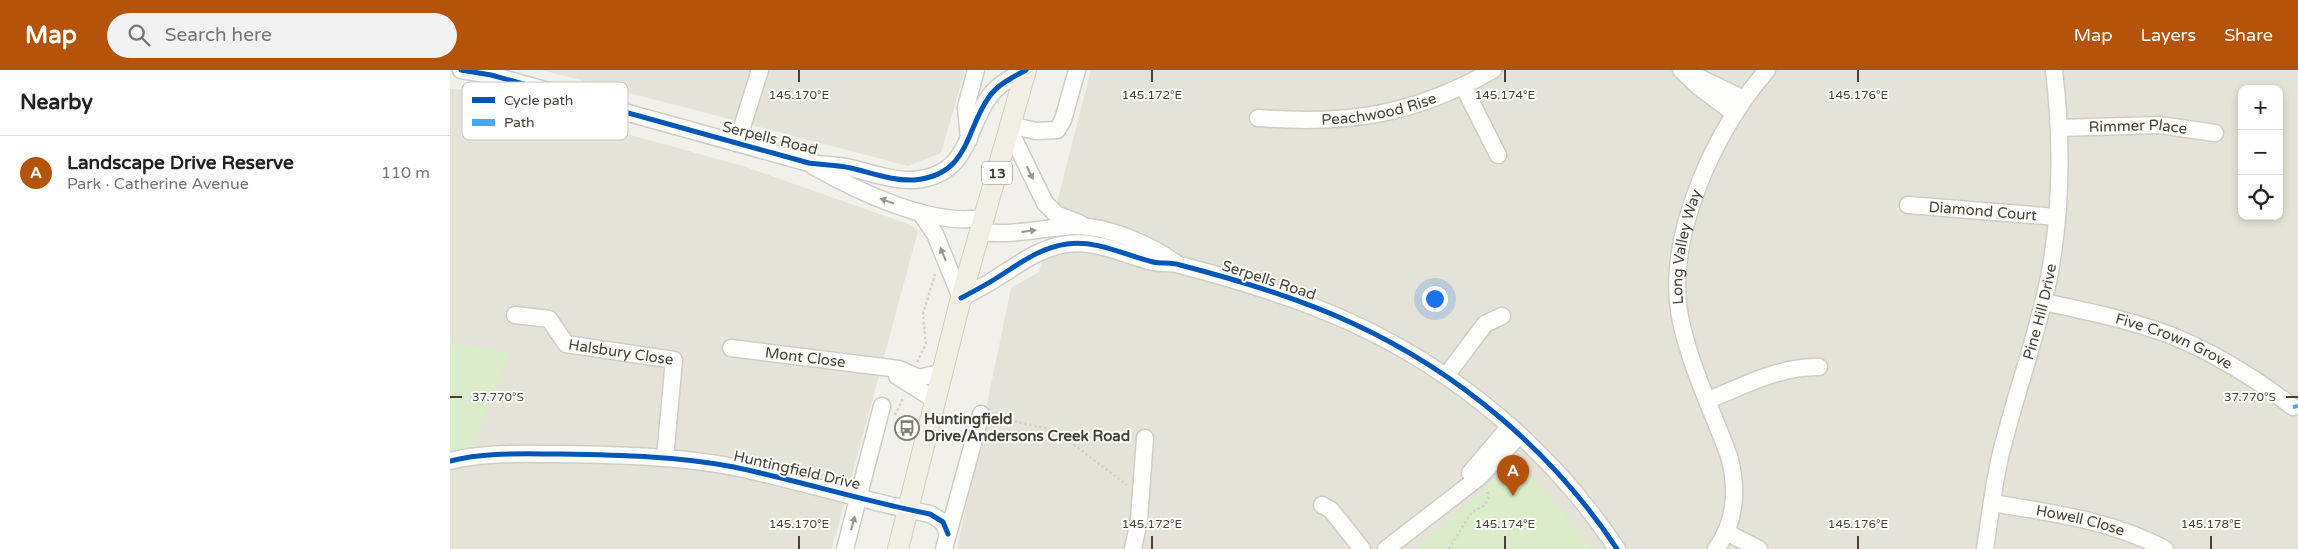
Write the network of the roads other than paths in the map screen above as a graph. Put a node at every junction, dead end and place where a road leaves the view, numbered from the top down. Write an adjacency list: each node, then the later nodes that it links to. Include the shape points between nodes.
1 (462, 70): 10 (street, Serpells Road)
2 (760, 70): 23 (street)
3 (976, 70): 21 (street, via 966,107)
4 (1026, 70): 18 (main road, 13); 21 (street, Serpells Road, via 992,94)
5 (1077, 70): 17 (street)
6 (1493, 70): 12 (street, Peachwood Rise)
7 (1682, 70): 13 (street); 15 (street, via 1699,88)
8 (1767, 70): 13 (street, Long Valley Way)
9 (2054, 70): 19 (street, Pine Hill Drive)
10 (484, 73): 11 (street, Serpells Road)
11 (516, 82)
12 (1463, 86): 16 (street, Peachwood Rise, via 1422,103 1363,117 1309,121); 24 (street)
13 (1744, 99): 15 (street, Long Valley Way)
14 (628, 113): 23 (street, Serpells Road)
15 (1734, 113): 42 (street, Long Valley Way, via 1700,182 1678,266 1678,298 1684,335)
16 (1258, 118)
17 (1062, 122): 18 (street, via 1052,132); 22 (street)
18 (1009, 127): 29 (main road, 13); 30 (street, Serpells Road, one-way to 30, via 1042,199 1050,209)
19 (2059, 128): 20 (street, Rimmer Place, via 2159,125); 28 (street, Pine Hill Drive)
20 (2215, 133)
21 (969, 141): 25 (street, Serpells Road, via 946,169 916,180)
22 (1057, 142)
23 (738, 144): 25 (street, Serpells Road)
24 (1498, 156)
25 (809, 164): 27 (street, Serpells Road, one-way to 25, via 857,190)
26 (1908, 205): 28 (street, Diamond Court)
27 (920, 212): 29 (street, Serpells Road); 32 (street, one-way to 27, via 935,234)
28 (2057, 218): 33 (street, Pine Hill Drive)
29 (983, 224): 30 (street, Serpells Road, one-way to 30, via 1008,234 1076,226); 32 (main road, 13)
30 (1095, 229): 31 (street, Serpells Road)
31 (1110, 241): 32 (street, Serpells Road, via 1045,249); 39 (street, Serpells Road, via 1155,263 1177,264 1328,312 1378,336)
32 (961, 298): 38 (main road, 13)
33 (2044, 302): 44 (street, Five Crown Grove, via 2170,335 2248,375); 52 (street, Pine Hill Drive, via 2006,433)
34 (515, 315): 48 (street, Halsbury Close, via 549,319 566,344 674,360)
35 (1502, 316): 39 (street, via 1486,324)
36 (731, 348): 40 (street, Mont Close, via 881,368)
37 (1819, 367): 42 (street, via 1779,372)
38 (943, 372): 40 (street); 41 (main road, 13)
39 (1446, 376): 46 (street, Serpells Road)
40 (909, 380): 41 (street, Mont Close)
41 (935, 400): 54 (main road, 13)
42 (1708, 400): 55 (street, Long Valley Way, via 1734,477 1733,511)
43 (882, 406): 50 (street)
44 (2293, 407)
45 (981, 414): 56 (street)
46 (1515, 430): 51 (street); 51 (street, via 1478,478); 62 (street, Serpells Road, via 1576,494)
47 (1145, 438): 59 (street, via 1139,520)
48 (665, 458): 49 (street, Huntingfield Drive, via 511,454); 50 (street, Huntingfield Drive, via 732,467)
49 (450, 461)
50 (860, 497): 54 (street, Huntingfield Drive); 57 (street, one-way to 50)
51 (1450, 498): 61 (street)
52 (1992, 503): 65 (street, Pine Hill Drive); 66 (street, Howell Close, via 2092,520)
53 (1322, 505): 60 (street, via 1331,510)
54 (908, 510): 56 (street, Huntingfield Drive, via 943,522); 58 (main road, 13)
55 (1726, 532): 63 (street, Long Valley Way); 64 (street)
56 (946, 542)
57 (846, 549)
58 (898, 549)
59 (1133, 549)
60 (1362, 549)
61 (1386, 549)
62 (1617, 549)
63 (1716, 549)
64 (1759, 549)
65 (1985, 549)
66 (2165, 549)

